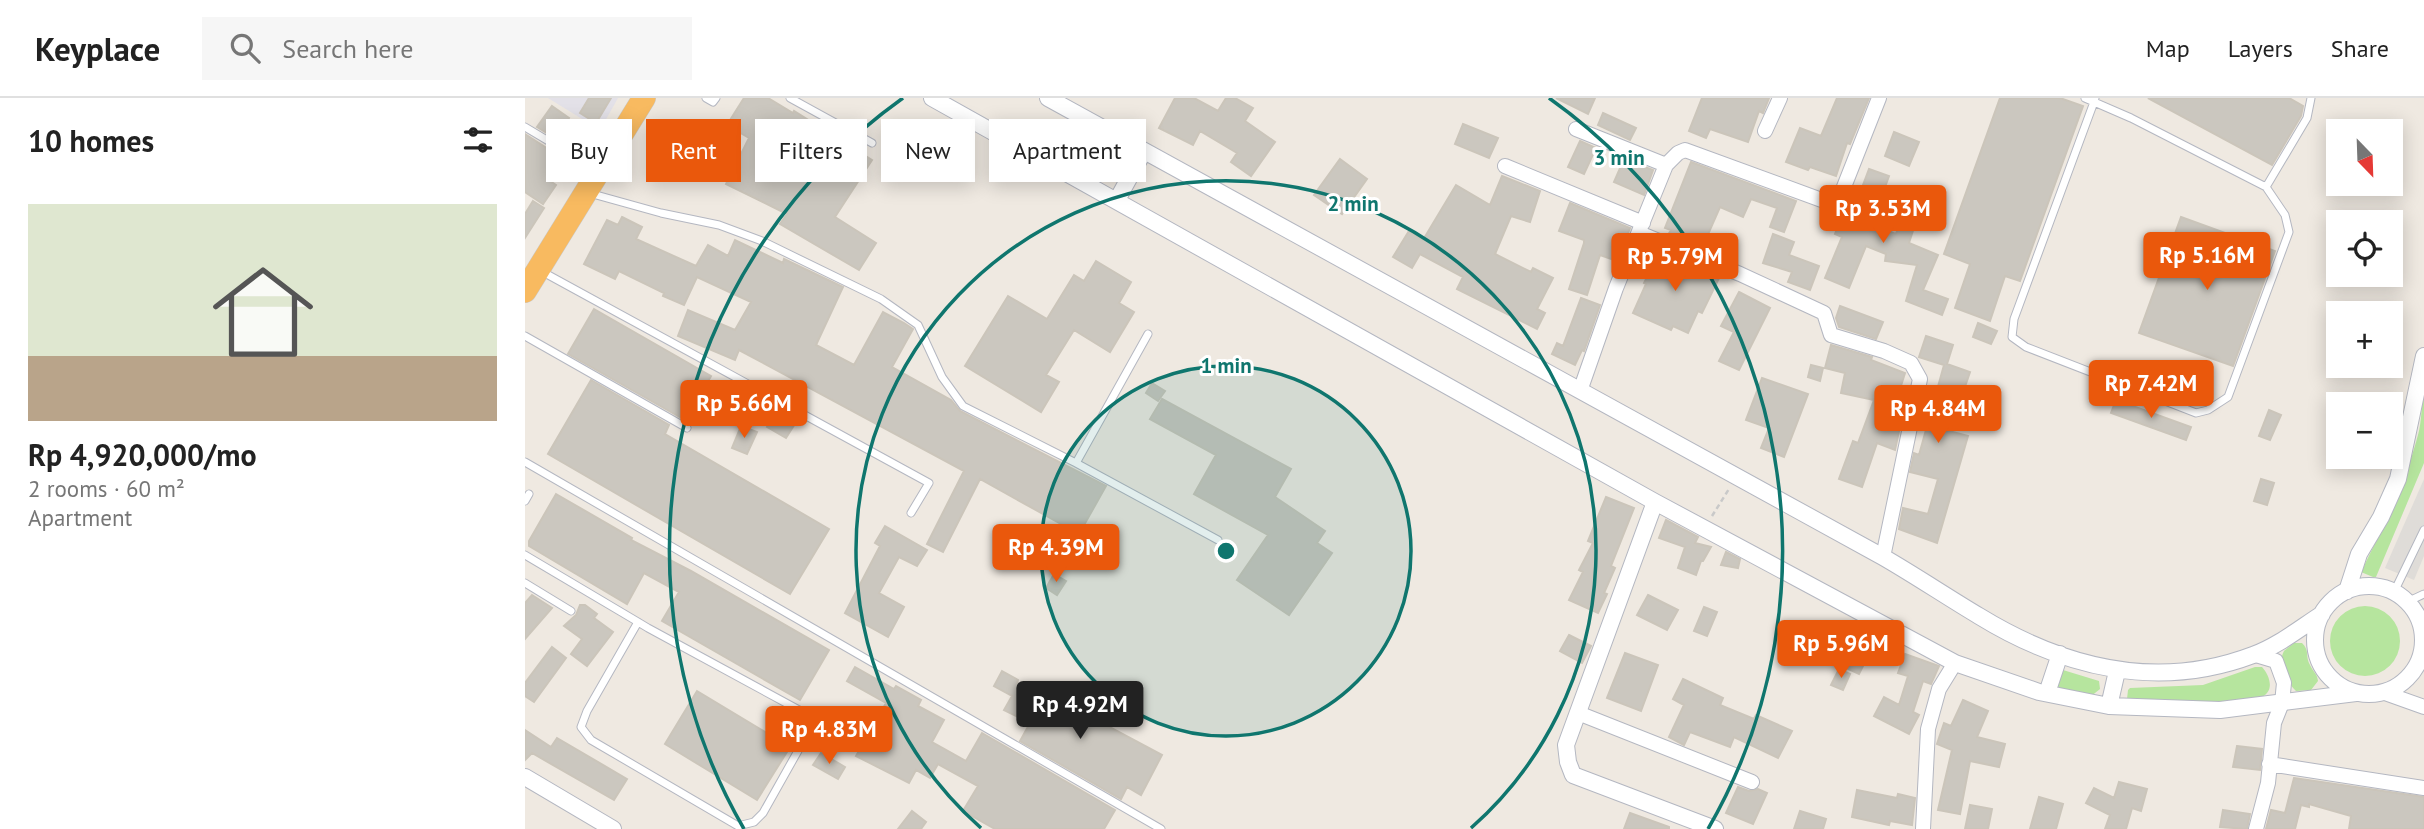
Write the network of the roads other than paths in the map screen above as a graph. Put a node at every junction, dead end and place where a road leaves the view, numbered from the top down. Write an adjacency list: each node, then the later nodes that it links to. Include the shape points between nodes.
1 (644, 98): 12 (highway)
2 (706, 98): 3 (lane, via 713,102)
3 (716, 98)
4 (790, 98): 18 (lane)
5 (932, 98): 26 (street)
6 (1048, 98): 13 (street)
7 (1780, 98): 16 (street)
8 (1879, 98): 20 (street, via 1836,201 1827,202 1685,150)
9 (2085, 98): 11 (lane)
10 (2311, 98): 24 (lane, via 2307,118)
11 (2095, 100): 24 (lane); 24 (lane, via 2014,319 2013,337 2026,347 2196,413 2228,397 2289,232 2285,215)
12 (630, 119)
13 (1086, 119)
14 (525, 127): 17 (lane)
15 (1576, 129): 20 (street)
16 (1765, 131)
17 (546, 140)
18 (872, 143)
19 (1146, 152): 33 (street)
20 (1666, 165): 27 (street)
21 (1505, 166): 27 (street)
22 (590, 182): 25 (highway)
23 (1127, 182): 26 (street)
24 (2266, 187)
25 (585, 191): 28 (highway); 36 (lane, via 719,225 881,299 918,325 942,377 963,406)
26 (1117, 200): 37 (street)
27 (1641, 228): 33 (street); 42 (street, via 1824,313 1831,335 1911,363 1920,379)
28 (537, 269): 29 (highway); 38 (lane, via 929,483)
29 (525, 291)
30 (1148, 334): 36 (lane)
31 (525, 336): 34 (lane)
32 (2424, 356): 44 (street, via 2398,479 2359,554)
33 (1580, 391): 42 (street)
34 (687, 428)
35 (525, 462): 68 (lane)
36 (1076, 463): 40 (lane)
37 (1655, 502): 53 (street); 61 (street)
38 (911, 513)
39 (2424, 530): 46 (lane)
40 (1218, 540)
41 (525, 555): 49 (lane)
42 (1883, 557): 51 (street, via 1980,617)
43 (525, 583): 47 (lane)
44 (2347, 591): 46 (street, via 2379,587); 48 (street)
45 (2424, 594): 46 (lane)
46 (2401, 597): 50 (street, via 2419,621)
47 (571, 611)
48 (2322, 614): 52 (street); 57 (street, via 2315,631 2323,670)
49 (638, 622): 49 (lane, via 799,710 809,720 808,733 754,822 738,826 591,740 581,727)
50 (2422, 653): 55 (street, via 2404,680)
51 (2060, 654): 54 (street); 56 (street)
52 (2256, 654): 54 (street, via 2210,669 2148,674); 58 (street, via 2276,661 2284,683)
53 (1955, 663): 56 (street); 69 (street, via 1939,689 1928,729)
54 (2117, 671): 59 (street)
55 (2382, 692): 57 (street); 60 (street)
56 (2047, 693): 59 (street)
57 (2357, 693): 58 (street)
58 (2282, 703): 59 (street, via 2220,710); 62 (street, via 2274,723)
59 (2109, 706)
60 (2424, 707)
61 (1578, 713): 64 (street); 66 (street, via 1566,745 1573,775)
62 (2269, 764): 65 (street); 70 (street)
63 (525, 777): 67 (street)
64 (1752, 782)
65 (2424, 788)
66 (1711, 828)
67 (613, 829)
68 (1161, 829)
69 (1923, 829)
70 (2256, 829)

